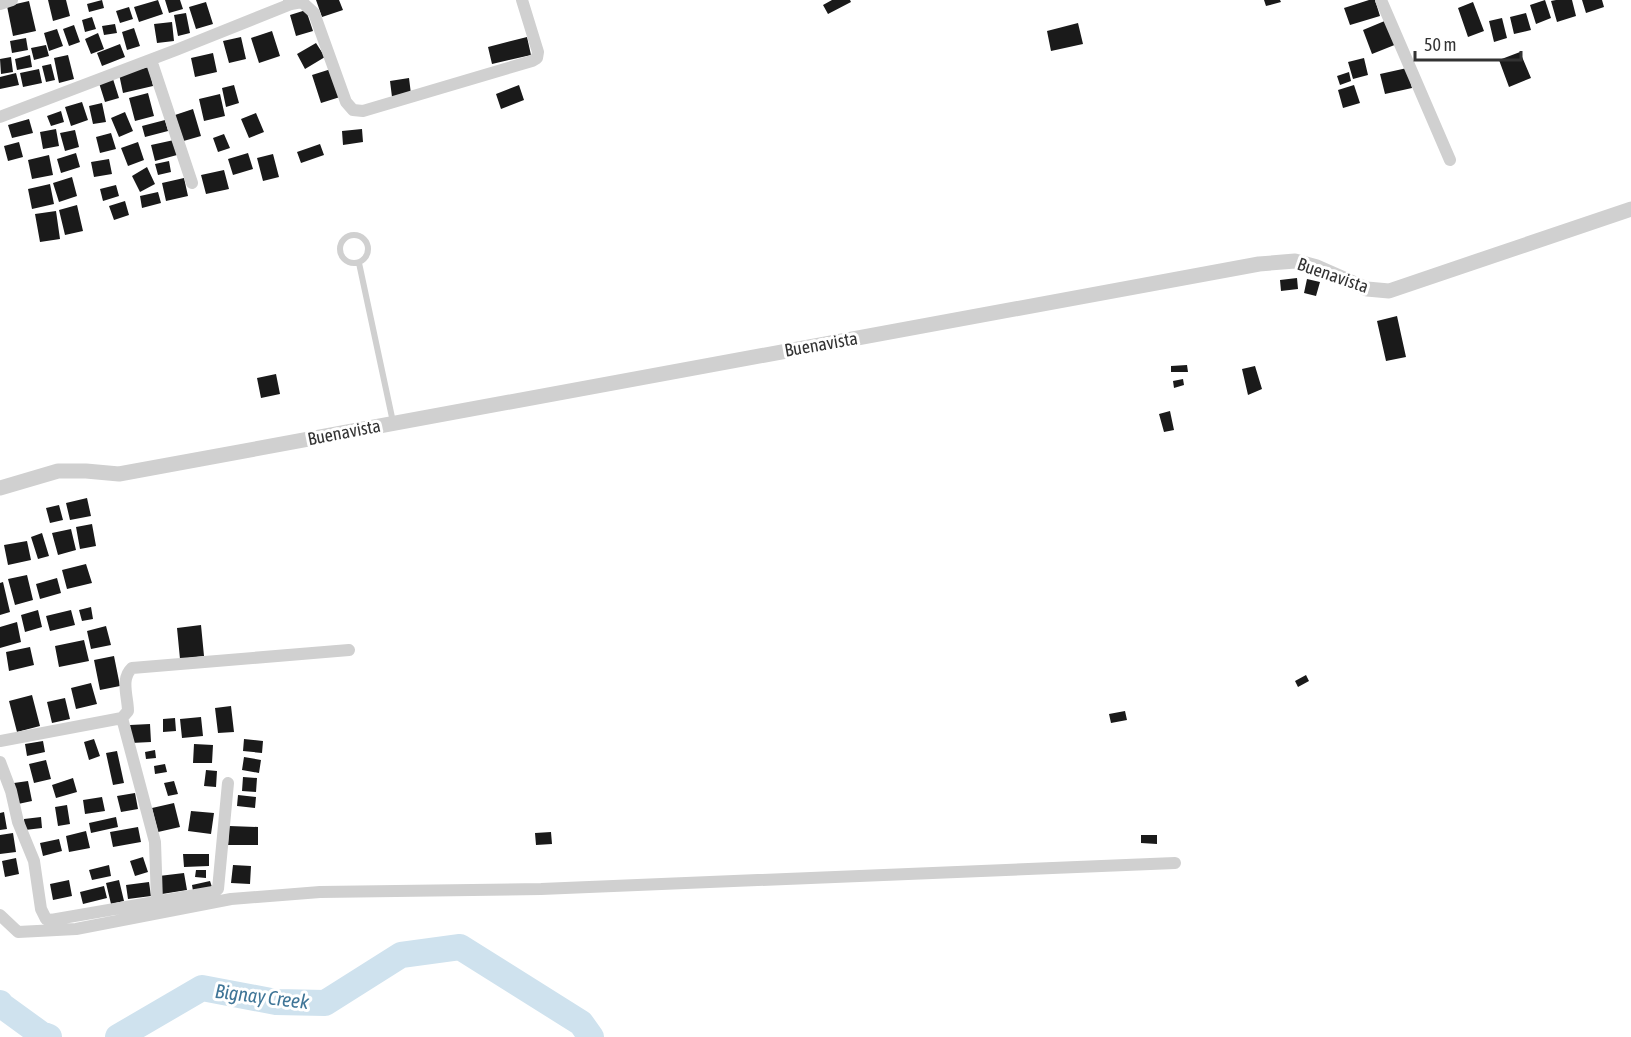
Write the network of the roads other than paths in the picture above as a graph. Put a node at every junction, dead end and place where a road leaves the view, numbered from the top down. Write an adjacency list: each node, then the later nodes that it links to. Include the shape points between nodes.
1 (12, 0): 5 (street)
2 (522, 0): 4 (street, via 537,58 363,111 353,110 346,102 314,13 302,2)
3 (1381, 0): 8 (street)
4 (290, 2): 6 (street)
5 (0, 4)
6 (151, 60): 7 (street); 9 (street)
7 (0, 117)
8 (1450, 160)
9 (192, 183)
10 (1631, 209): 12 (street, Buenavista, via 1389,291 1367,289 1295,261 1259,264)
11 (359, 263): 11 (lane, via 367,256 367,242 356,235 347,236 341,242 342,257 349,263); 12 (lane)
12 (393, 423): 13 (street, Buenavista, via 119,474 58,471)
13 (0, 488)
14 (349, 650): 15 (street, via 132,668 125,679 128,711)
15 (122, 718): 16 (street); 20 (street, via 155,842)
16 (0, 741)
17 (0, 762): 20 (street, via 34,861 41,909 46,918)
18 (228, 783): 20 (street, via 218,889)
19 (1175, 863): 21 (street, via 542,889 320,892 231,899 76,929 18,932)
20 (158, 902)
21 (0, 915)

